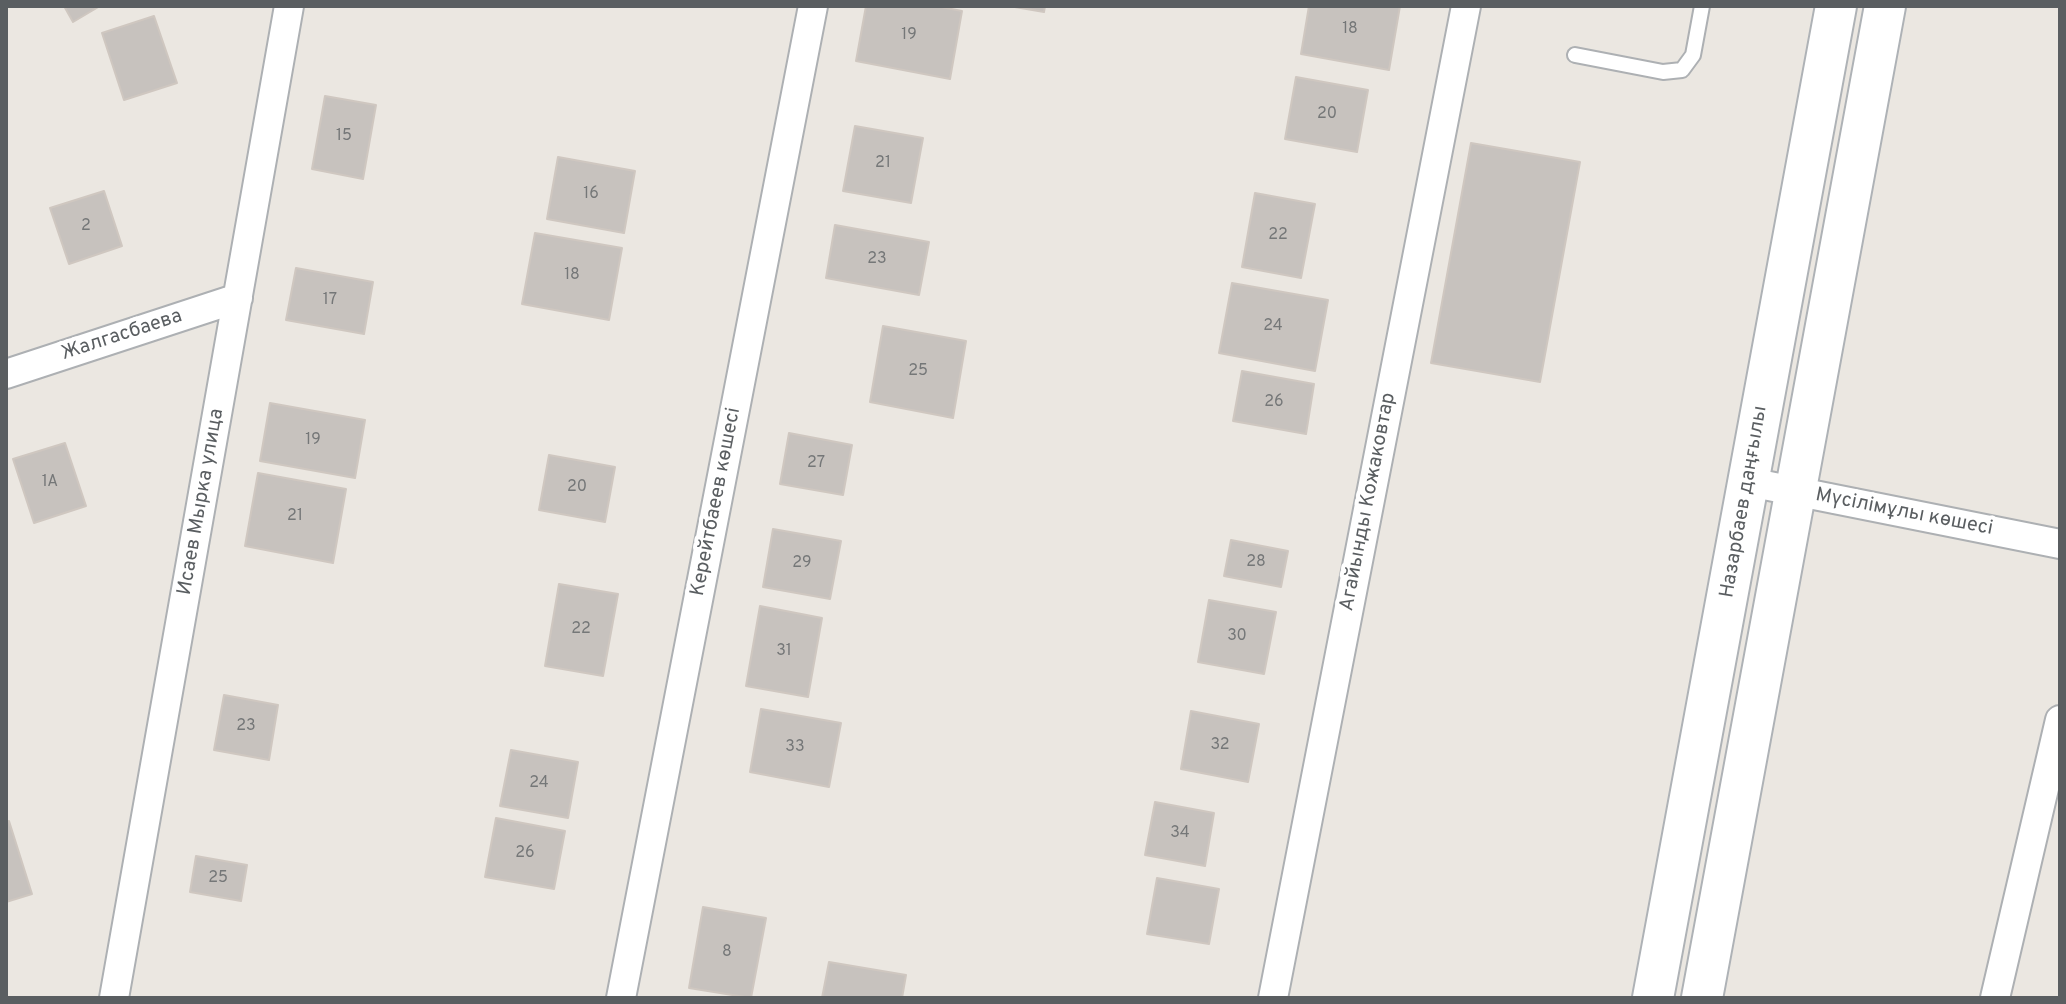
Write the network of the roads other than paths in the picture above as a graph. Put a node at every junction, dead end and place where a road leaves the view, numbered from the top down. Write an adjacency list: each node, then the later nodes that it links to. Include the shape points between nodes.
1 (289, 6): 8 (street, Исаев Мырка улица)
2 (813, 6): 15 (street, Керейтбаеев көшесі)
3 (1466, 6): 16 (street, Агайынды Кожаковтар)
4 (1702, 6): 7 (lane, via 1693,55 1682,70 1663,72)
5 (1836, 6): 10 (main road, Назарбаев даңғылы)
6 (1885, 6): 11 (main road)
7 (1575, 55)
8 (238, 298): 9 (street, Жалгасбаева); 14 (street, Исаев Мырка улица)
9 (6, 374)
10 (1749, 482): 11 (street, Мүсілімұлы көшесі); 17 (main road, Назарбаев даңғылы)
11 (1796, 491): 12 (street, Мүсілімұлы көшесі); 18 (main road)
12 (2060, 544)
13 (2060, 720): 19 (street)
14 (114, 998)
15 (621, 998)
16 (1273, 998)
17 (1653, 998)
18 (1702, 998)
19 (1995, 998)

